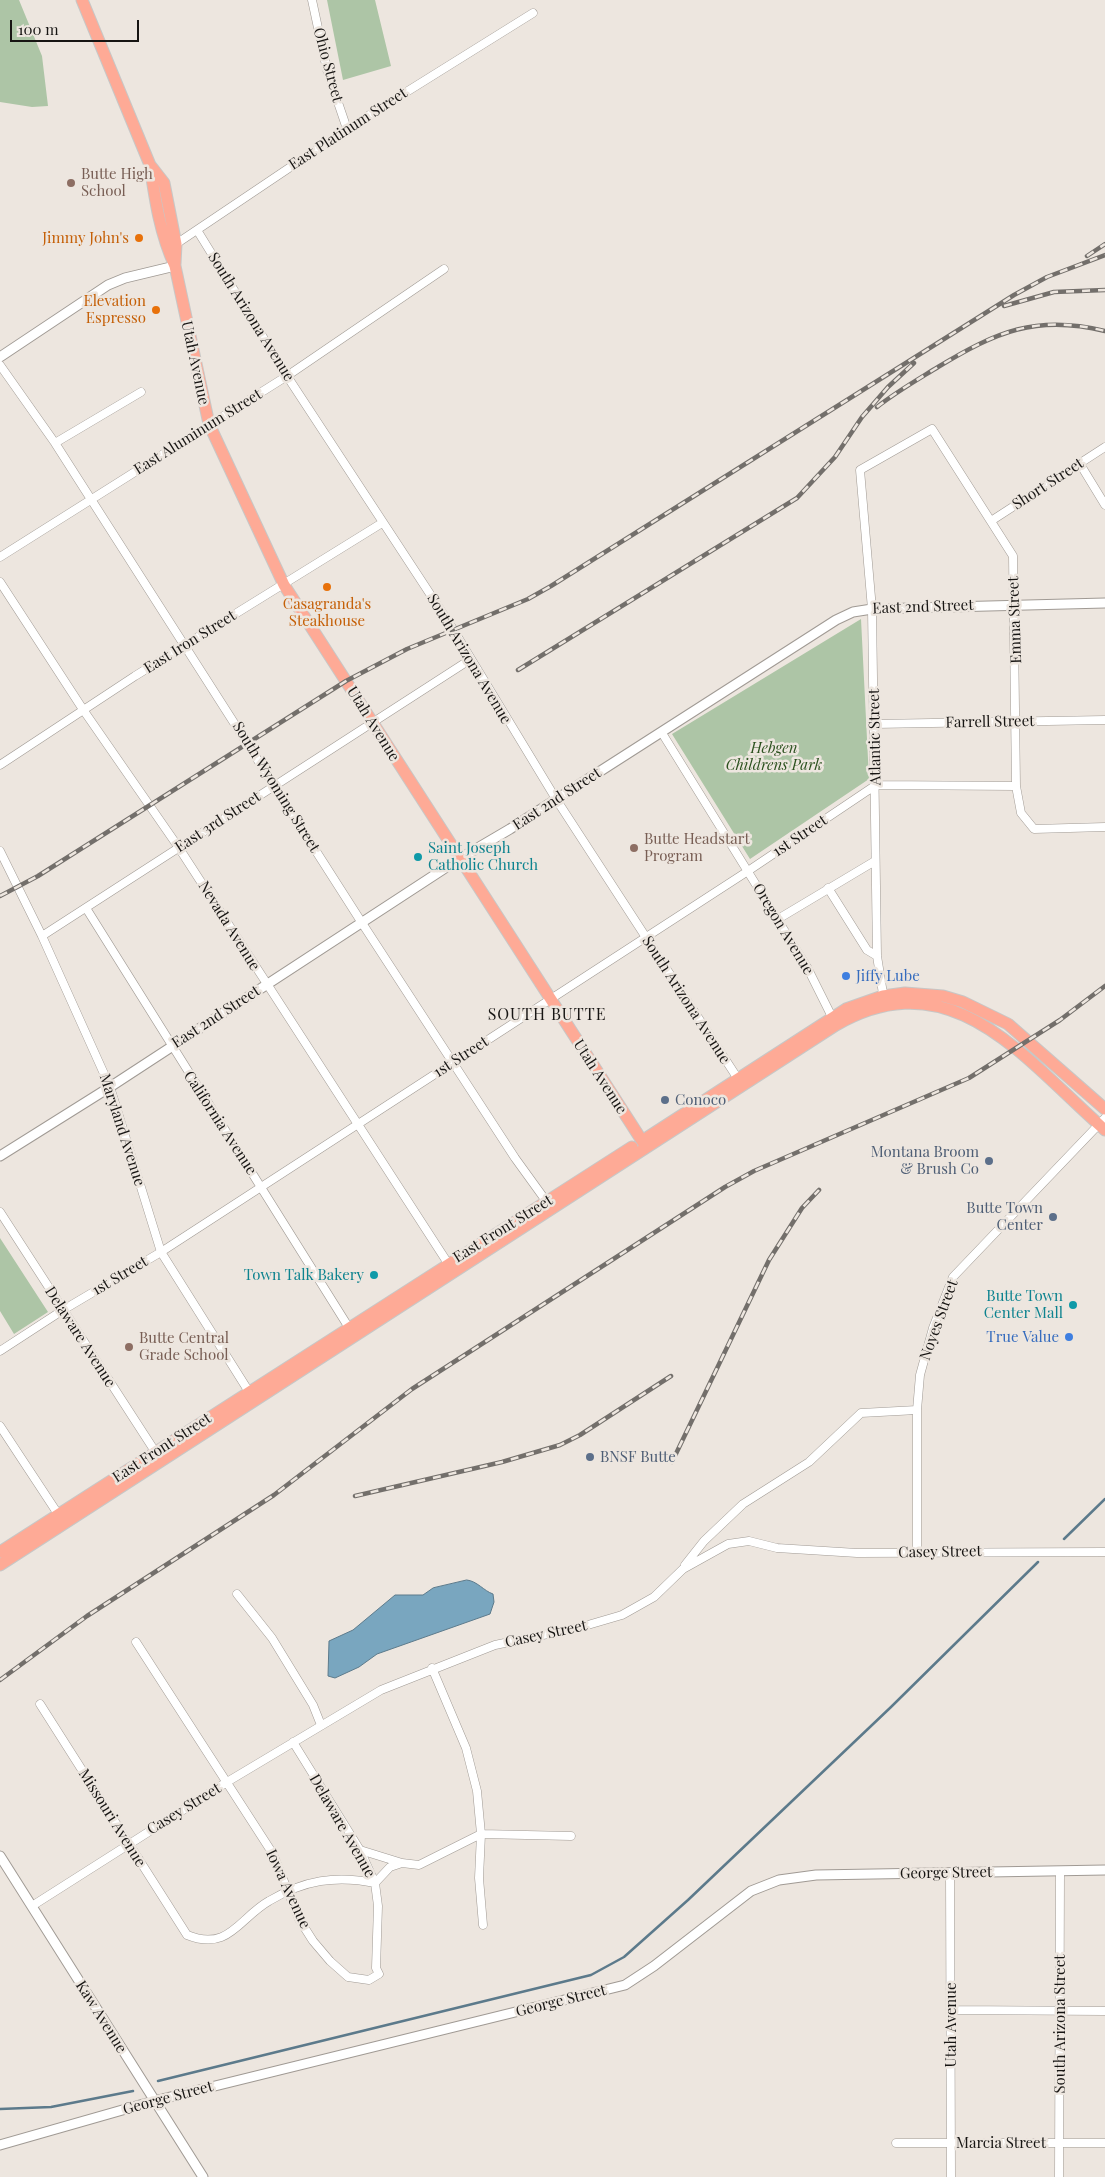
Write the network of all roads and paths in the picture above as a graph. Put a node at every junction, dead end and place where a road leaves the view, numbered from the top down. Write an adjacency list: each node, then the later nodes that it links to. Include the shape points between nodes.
1 (82, 0): 5 (main road)
2 (312, 0): 4 (street, Ohio Street, via 326,70)
3 (533, 13): 4 (street, East Platinum Street)
4 (347, 129): 6 (street, East Platinum Street)
5 (150, 165): 7 (main road, Utah Avenue, via 156,201); 7 (main road, Utah Avenue, via 164,183)
6 (197, 230): 7 (street, East Platinum Street); 12 (street, South Arizona Avenue)
7 (172, 248): 8 (main road, Utah Avenue)
8 (175, 266): 10 (street, via 108,285); 14 (main road, Utah Avenue)
9 (444, 269): 12 (street, East Aluminum Street)
10 (0, 357)
11 (0, 365): 16 (street, South Wyoming Street)
12 (287, 376): 14 (street, East Aluminum Street); 22 (street, South Arizona Avenue)
13 (140, 392): 16 (street)
14 (209, 424): 19 (street, East Aluminum Street); 25 (main road, Utah Avenue)
15 (932, 430): 21 (street, Emma Street); 28 (street, Atlantic Street, via 860,470)
16 (55, 443): 19 (street, South Wyoming Street)
17 (1105, 447): 18 (street, Short Street)
18 (1080, 464): 20 (street); 21 (street, Short Street)
19 (90, 500): 23 (street, East Aluminum Street); 29 (street, South Wyoming Street)
20 (1105, 505)
21 (991, 521): 27 (street, Emma Street, via 1012,556)
22 (382, 523): 25 (street, East Iron Street); 30 (street, South Arizona Avenue)
23 (0, 557)
24 (0, 582): 31 (street, Nevada Avenue)
25 (284, 585): 29 (street, East Iron Street); 34 (main road, Utah Avenue)
26 (1105, 603): 27 (street, East 2nd Street)
27 (1015, 604): 28 (street, East 2nd Street); 33 (street, Emma Street)
28 (872, 609): 35 (street, Atlantic Street); 36 (street, East 2nd Street, via 853,612 836,620)
29 (185, 646): 31 (street, East Iron Street); 38 (street, South Wyoming Street)
30 (471, 659): 34 (street, East 3rd Street); 41 (street, South Arizona Avenue)
31 (84, 711): 37 (street, East Iron Street); 43 (street, Nevada Avenue)
32 (1105, 720): 33 (street, Farrell Street)
33 (1016, 722): 35 (street, Farrell Street); 40 (street, Emma Street)
34 (372, 723): 38 (street, East 3rd Street); 45 (main road, Utah Avenue)
35 (875, 724): 39 (street, Atlantic Street)
36 (662, 733): 41 (street, East 2nd Street); 47 (street, Oregon Avenue)
37 (0, 765)
38 (276, 785): 43 (street, East 3rd Street); 51 (street, South Wyoming Street)
39 (876, 785): 40 (street); 46 (street, Atlantic Street); 47 (street, 1st Street)
40 (1016, 786): 42 (street, Emma Street, via 1021,813 1034,829)
41 (556, 799): 45 (street, East 2nd Street); 53 (street, South Arizona Avenue)
42 (1105, 827)
43 (179, 848): 49 (street, East 3rd Street); 55 (street, Nevada Avenue)
44 (0, 851): 52 (street, Maryland Avenue)
45 (459, 859): 51 (street, East 2nd Street); 56 (main road, Utah Avenue)
46 (875, 860): 48 (street); 54 (street, Atlantic Street)
47 (748, 871): 50 (street, Oregon Avenue); 53 (street, 1st Street)
48 (828, 888): 50 (street); 54 (street, via 866,950)
49 (86, 908): 52 (street, East 3rd Street); 59 (street, California Avenue)
50 (778, 919): 58 (street, Oregon Avenue, via 807,967)
51 (362, 923): 55 (street, East 2nd Street); 61 (street, South Wyoming Street)
52 (42, 936): 64 (street, Maryland Avenue)
53 (646, 938): 56 (street, 1st Street); 63 (street, South Arizona Avenue)
54 (877, 956): 57 (street, Atlantic Street)
55 (266, 985): 59 (street, East 2nd Street); 66 (street, Nevada Avenue)
56 (550, 999): 61 (street, 1st Street); 68 (main road, Utah Avenue)
57 (884, 1000): 58 (main road, East Front Street, via 858,1004); 60 (main road, East Front Street, via 941,1008 977,1021); 62 (main road, East Front Street, via 905,993 943,996 982,1011 1008,1024)
58 (834, 1022): 63 (main road, East Front Street)
59 (171, 1046): 64 (street, East 2nd Street); 70 (street, California Avenue)
60 (1022, 1053): 62 (main road, via 1047,1067 1061,1080); 67 (main road)
61 (454, 1062): 66 (street, 1st Street); 71 (street, South Wyoming Street)
62 (1072, 1078): 65 (main road, East Front Street)
63 (740, 1082): 68 (main road, East Front Street)
64 (110, 1087): 69 (street, East 2nd Street); 73 (street, Maryland Avenue)
65 (1105, 1109)
66 (357, 1123): 70 (street, 1st Street); 74 (street, Nevada Avenue)
67 (1103, 1124): 79 (street, Noyes Street, via 953,1277 920,1375)
68 (644, 1144): 71 (main road, East Front Street)
69 (0, 1156)
70 (260, 1186): 73 (street, 1st Street); 76 (street, California Avenue)
71 (549, 1205): 74 (main road, East Front Street)
72 (0, 1212): 75 (street, Delaware Avenue)
73 (161, 1252): 75 (street, 1st Street); 78 (street, Maryland Avenue)
74 (450, 1268): 76 (main road, East Front Street)
75 (63, 1310): 77 (street, 1st Street); 81 (street, Delaware Avenue)
76 (352, 1332): 78 (main road, East Front Street)
77 (0, 1351)
78 (252, 1397): 81 (main road, East Front Street)
79 (917, 1410): 84 (street, Noyes Street); 87 (street, via 860,1413 809,1462 743,1504 704,1541)
80 (0, 1426): 82 (street)
81 (158, 1456): 82 (main road, East Front Street)
82 (62, 1519): 83 (main road, East Front Street); 86 (main road, East Front Street)
83 (0, 1552)
84 (917, 1552): 85 (street, Casey Street); 87 (street, Casey Street, via 812,1551 777,1548 749,1540 728,1544)
85 (1105, 1552)
86 (0, 1565)
87 (683, 1569): 90 (street, Casey Street, via 654,1597 622,1615 495,1645)
88 (237, 1594): 92 (street, via 272,1638 313,1705)
89 (136, 1642): 94 (street, Iowa Avenue)
90 (432, 1668): 92 (street, Casey Street, via 380,1690); 95 (street, via 466,1748 477,1791)
91 (40, 1704): 97 (street, Missouri Avenue)
92 (321, 1725): 93 (street, Casey Street)
93 (293, 1742): 94 (street, Casey Street); 98 (street, Delaware Avenue)
94 (227, 1782): 97 (street, Casey Street); 105 (street, Iowa Avenue, via 273,1854)
95 (481, 1834): 96 (street); 100 (street, via 419,1865); 107 (street, via 478,1878)
96 (571, 1836)
97 (128, 1844): 105 (street, Missouri Avenue, via 187,1935 199,1940 221,1939 266,1902); 106 (street, Casey Street)
98 (360, 1850): 100 (street); 104 (street, Delaware Avenue)
99 (0, 1856): 106 (street, Kaw Avenue)
100 (402, 1863): 104 (street, via 390,1867)
101 (1105, 1870): 102 (street, George Street)
102 (1060, 1871): 103 (street, George Street); 110 (street, South Arizona Street)
103 (950, 1873): 109 (street, Utah Avenue); 112 (street, George Street, via 816,1875 779,1880 751,1891 625,1985)
104 (375, 1883): 105 (street, via 319,1880); 108 (street, Delaware Avenue, via 378,1906 376,1968)
105 (288, 1891): 108 (street, Iowa Avenue, via 299,1919 330,1961 348,1977 369,1980)
106 (32, 1906): 112 (street, Kaw Avenue)
107 (483, 1925)
108 (379, 1974)
109 (951, 2010): 110 (street); 114 (street, Utah Avenue)
110 (1060, 2012): 111 (street); 115 (street, South Arizona Street)
111 (1105, 2012)
112 (154, 2101): 117 (street, George Street); 118 (street, Kaw Avenue)
113 (896, 2143): 114 (street, Marcia Street)
114 (951, 2143): 115 (street, Marcia Street); 119 (street, Utah Avenue)
115 (1059, 2143): 116 (street, Marcia Street); 120 (street, South Arizona Street)
116 (1105, 2143)
117 (0, 2145)
118 (203, 2177)
119 (951, 2177)
120 (1059, 2177)

